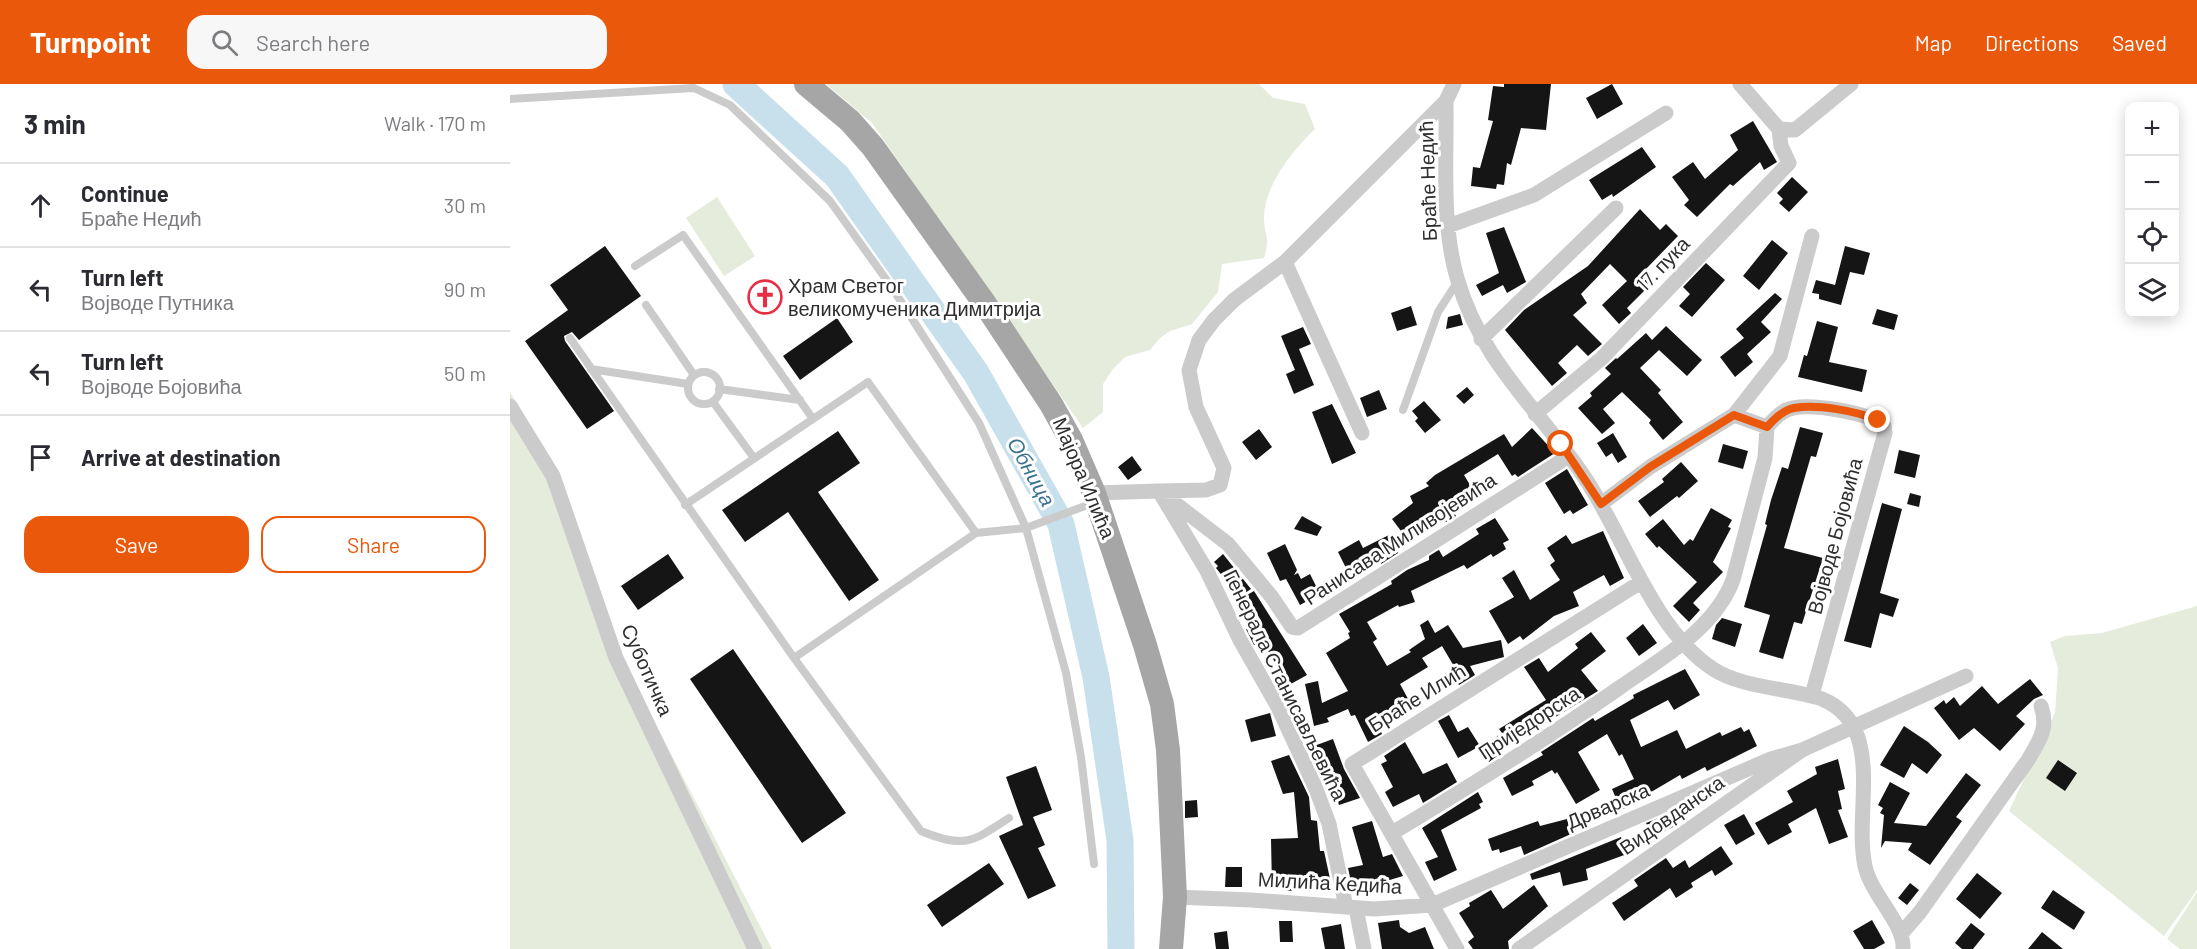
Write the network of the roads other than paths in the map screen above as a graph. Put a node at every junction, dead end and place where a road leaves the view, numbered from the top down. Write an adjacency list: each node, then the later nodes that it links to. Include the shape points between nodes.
1 (806, 84): 34 (main road, Мајора Илића, via 850,121 873,147 1009,339 1071,440)
2 (1454, 84): 6 (street, Браће Недић)
3 (1740, 84): 8 (street)
4 (1851, 84): 8 (street, via 1795,130)
5 (510, 99): 37 (lane, via 694,88 730,105 830,201 893,289 979,423)
6 (1446, 102): 10 (street, Браће Недић); 12 (street)
7 (1666, 113): 10 (street, via 1534,195)
8 (1779, 129): 26 (street, 17. пука, via 1789,163 1602,358)
9 (1616, 208): 17 (street)
10 (1448, 226): 14 (street, Браће Недић)
11 (1812, 236): 27 (street, via 1780,356)
12 (1286, 262): 30 (street); 33 (street, via 1234,300 1214,320 1193,354 1189,370 1196,407 1224,468 1224,479 1220,485 1206,490)
13 (635, 266): 22 (lane, via 683,235)
14 (1458, 281): 17 (street, Браће Недић); 25 (lane, via 1437,312)
15 (646, 305): 19 (lane)
16 (570, 338): 18 (lane)
17 (1481, 339): 26 (street, Браће Недић)
18 (591, 369): 20 (lane); 36 (lane)
19 (694, 375): 20 (lane); 21 (lane, via 709,373 717,379)
20 (688, 384): 23 (lane, via 689,395 697,403)
21 (720, 389): 22 (lane); 23 (lane)
22 (800, 400): 28 (lane)
23 (713, 402): 32 (lane)
24 (510, 406): 54 (street, Суботичка, via 553,476 616,658)
25 (1403, 410)
26 (1535, 414): 31 (street, Браће Недић)
27 (1734, 415): 29 (street); 35 (street, via 1650,467)
28 (813, 419): 32 (lane); 38 (lane, via 868,382)
29 (1767, 427): 40 (street, via 1765,458 1733,580 1723,600); 43 (street, Војводе Бојовића, via 1783,412 1794,408 1868,416 1884,426)
30 (1362, 433)
31 (1569, 456): 33 (street, Ранисава Миливојевића, via 1298,628 1292,627 1250,568 1223,539); 35 (street, Браће Недић)
32 (754, 458): 36 (lane)
33 (1159, 491): 34 (street); 52 (street, Генерала Станисављевића, via 1207,572 1316,789)
34 (1090, 501): 37 (lane); 50 (main road, Мајора Илића, via 1162,704)
35 (1601, 504): 39 (street, Браће Недић)
36 (685, 505): 41 (lane)
37 (1029, 527): 38 (lane); 49 (lane, via 1066,673)
38 (976, 533): 41 (lane)
39 (1641, 582): 40 (street, Браће Недић); 48 (street, Браће Илић, via 1352,764)
40 (1684, 642): 43 (street, Браће Недић, via 1722,674); 48 (street, Приједорска, via 1498,769)
41 (794, 658): 47 (lane, via 921,831 946,842 975,840)
42 (1966, 676): 45 (street, Видовданска)
43 (1812, 695): 45 (street, Браће Недић, via 1839,707)
44 (2041, 706): 53 (street, via 2043,736)
45 (1854, 724): 46 (street, Видовданска); 53 (street, via 1862,747 1860,825 1866,873)
46 (1802, 750): 51 (street, Дрварска, via 1771,759); 58 (street, Видовданска)
47 (1009, 818)
48 (1392, 833): 51 (street, Браће Илић)
49 (1094, 864)
50 (1175, 897): 52 (street, Милића Кедића); 55 (main road, Мајора Илића)
51 (1432, 905): 52 (street, Милића Кедића); 57 (street)
52 (1351, 908): 56 (street, Генерала Станисављевића)
53 (1902, 941)
54 (755, 949)
55 (1171, 949)
56 (1364, 949)
57 (1457, 949)
58 (1519, 949)

